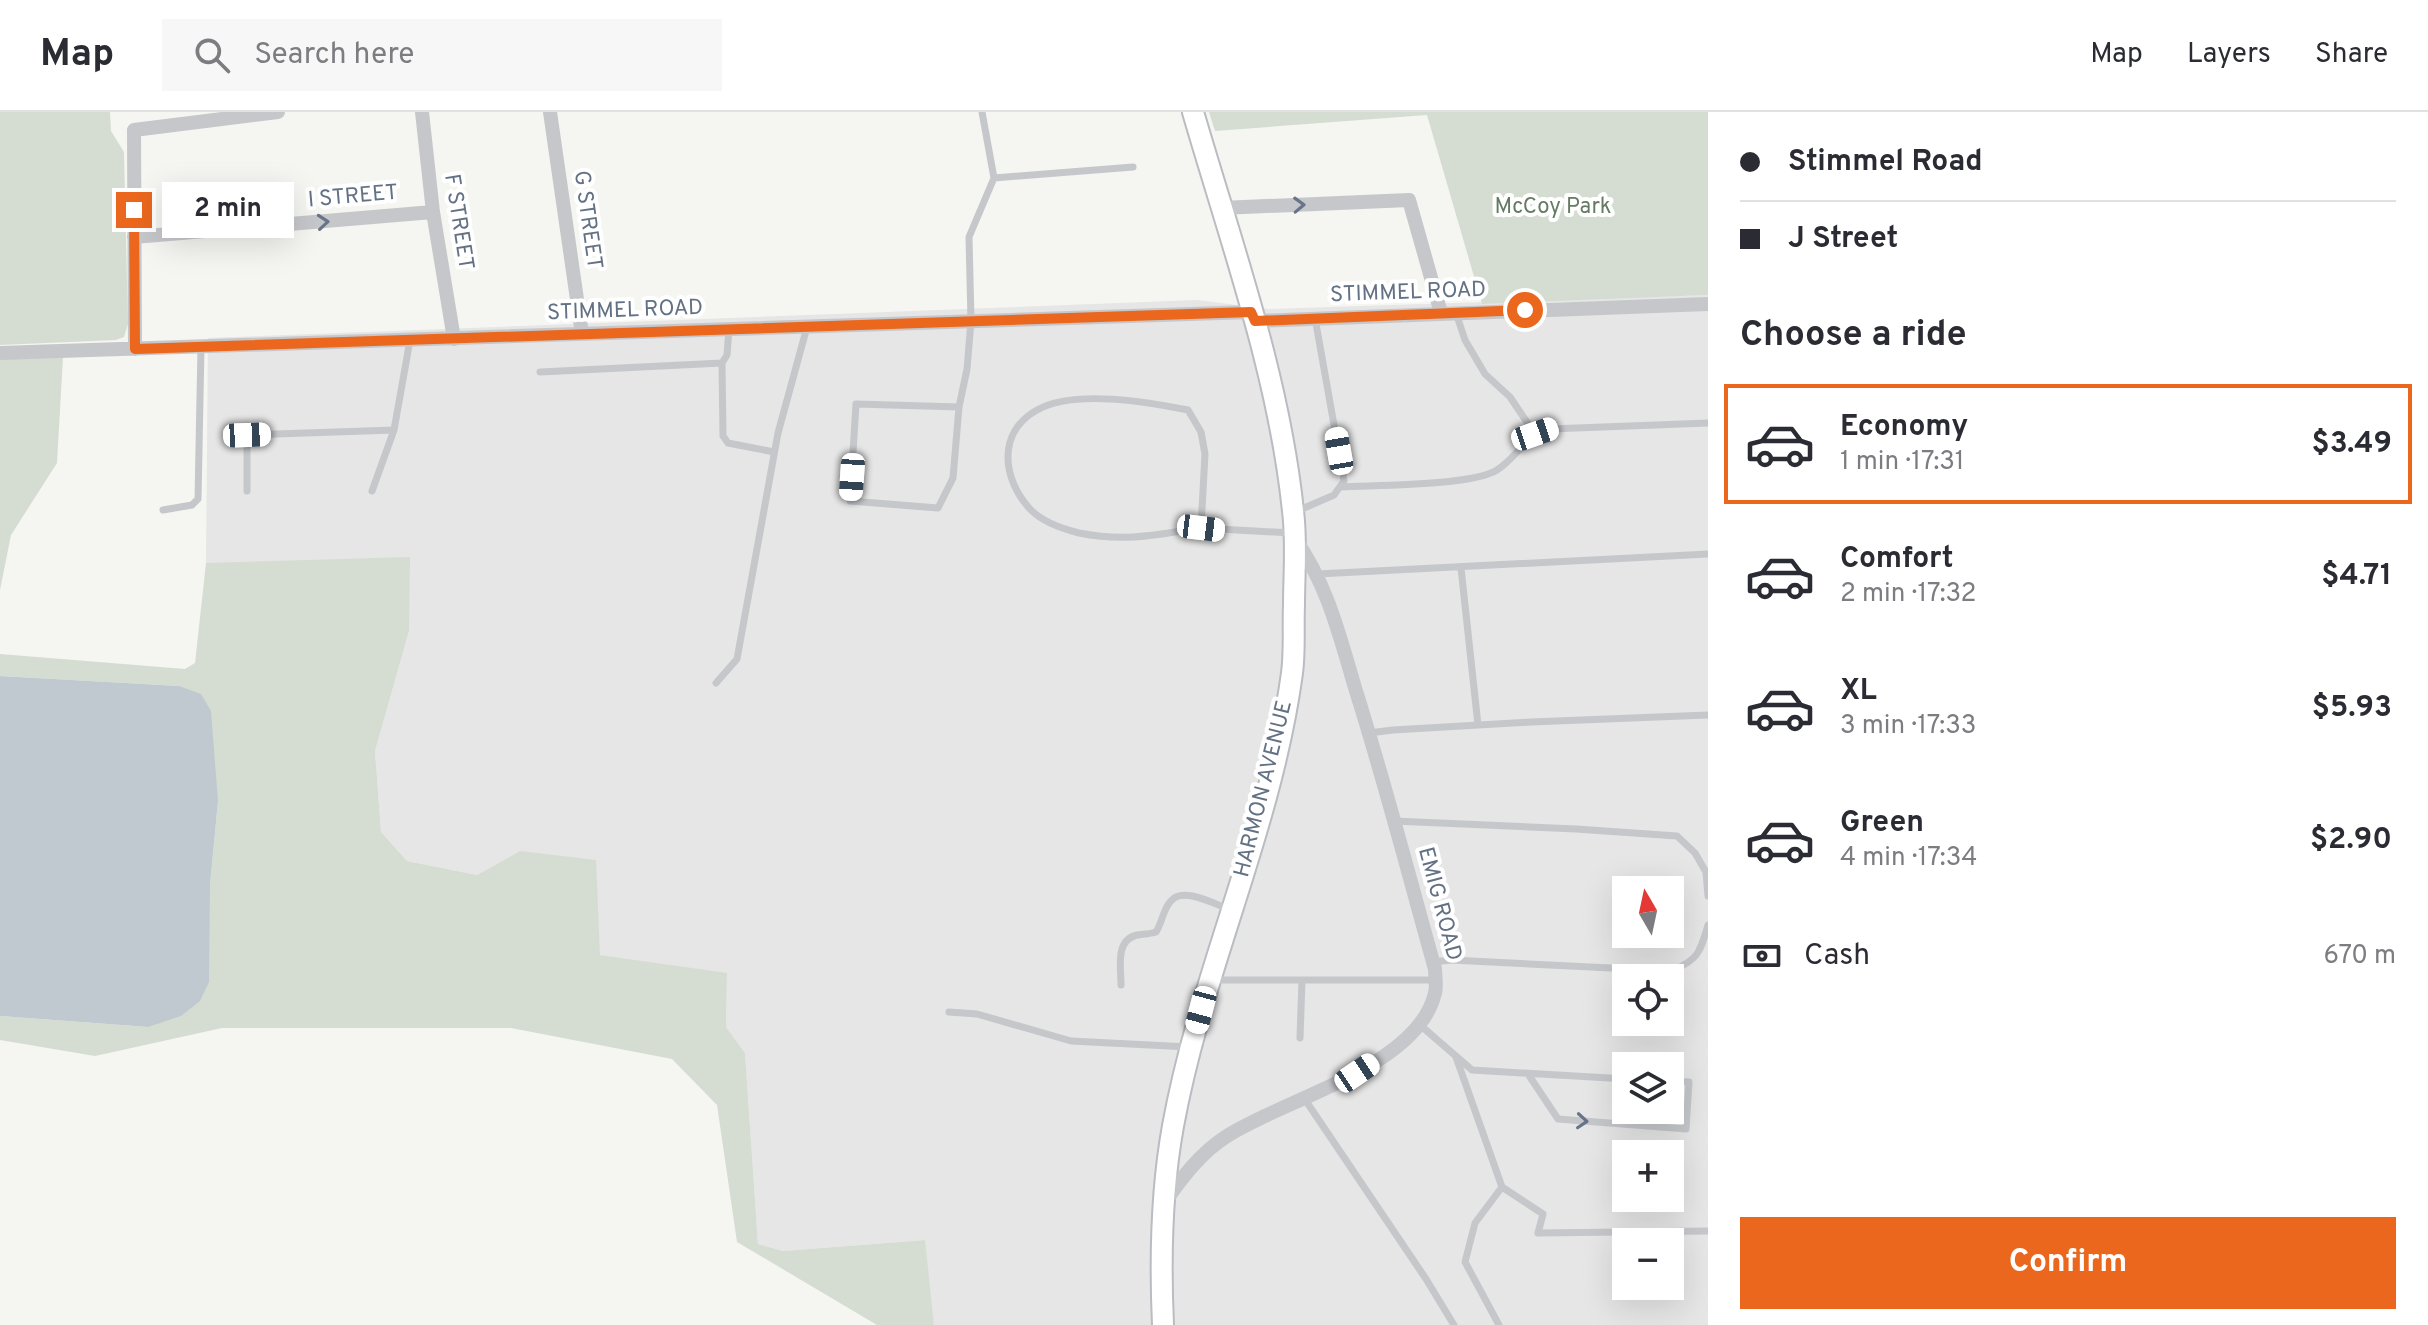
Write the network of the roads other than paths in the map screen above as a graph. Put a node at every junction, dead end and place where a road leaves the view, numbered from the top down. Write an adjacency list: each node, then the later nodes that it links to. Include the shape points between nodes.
1 (278, 112): 10 (street, via 134,130)
2 (422, 112): 9 (street, F STREET)
3 (550, 112): 18 (street, G STREET)
4 (982, 112): 7 (lane)
5 (1193, 112): 8 (main road, HARMON AVENUE)
6 (1133, 167): 7 (lane)
7 (994, 178): 15 (lane, via 969,237)
8 (1221, 208): 12 (street, one-way to 12, via 1409,200); 13 (main road, HARMON AVENUE)
9 (433, 212): 10 (street, I STREET, one-way to 9); 19 (street, F STREET)
10 (134, 237): 22 (street)
11 (1708, 304): 12 (street, STIMMEL ROAD)
12 (1448, 313): 14 (street, STIMMEL ROAD); 29 (lane, via 1485,374 1510,397)
13 (1253, 316): 14 (street, STIMMEL ROAD); 15 (street, STIMMEL ROAD); 35 (main road, HARMON AVENUE)
14 (1315, 318): 31 (lane)
15 (971, 321): 16 (street, STIMMEL ROAD); 26 (lane)
16 (807, 327): 17 (street, STIMMEL ROAD); 30 (lane)
17 (729, 329): 18 (street, STIMMEL ROAD); 24 (lane)
18 (582, 334): 19 (street, STIMMEL ROAD)
19 (454, 339): 20 (street, STIMMEL ROAD)
20 (410, 340): 21 (street, STIMMEL ROAD); 28 (lane)
21 (201, 347): 22 (street, STIMMEL ROAD); 34 (lane, via 198,499)
22 (135, 349): 23 (street, STIMMEL ROAD)
23 (0, 353)
24 (722, 363): 25 (lane); 30 (lane, via 723,436 728,443)
25 (540, 372)
26 (959, 407): 26 (lane, via 856,404 850,501 938,508 953,478)
27 (1708, 423): 29 (lane, via 1550,429)
28 (394, 430): 32 (lane, via 247,435); 33 (lane)
29 (1535, 434): 31 (lane, via 1497,470 1475,479)
30 (774, 452): 41 (lane, via 737,659)
31 (1342, 487): 35 (lane)
32 (247, 491)
33 (372, 491)
34 (163, 510)
35 (1294, 512): 37 (main road, HARMON AVENUE)
36 (1201, 528): 36 (lane, via 1205,454 1201,432 1188,410 1141,401 1064,400 1038,409 1009,437 1014,487 1031,511 1045,520 1077,532 1126,539); 37 (lane)
37 (1295, 536): 40 (street, EMIG ROAD); 47 (main road, HARMON AVENUE, via 1293,670 1280,745)
38 (1708, 554): 39 (lane)
39 (1461, 568): 40 (lane); 43 (lane)
40 (1318, 574): 44 (street, EMIG ROAD)
41 (716, 683)
42 (1708, 715): 43 (lane)
43 (1478, 725): 44 (lane)
44 (1369, 733): 45 (street, EMIG ROAD)
45 (1394, 821): 46 (lane, via 1677,836 1706,872); 49 (street, EMIG ROAD)
46 (1708, 896)
47 (1232, 911): 50 (main road, HARMON AVENUE); 53 (lane, via 1191,895 1177,896 1156,932 1135,935 1121,947)
48 (1708, 925): 49 (lane, via 1700,953 1672,971)
49 (1433, 962): 52 (street, EMIG ROAD)
50 (1211, 980): 51 (lane); 57 (main road, HARMON AVENUE)
51 (1302, 980): 52 (lane); 56 (lane)
52 (1435, 980): 55 (street, EMIG ROAD, via 1436,992)
53 (1121, 985)
54 (949, 1012): 57 (lane, via 977,1014 1071,1041)
55 (1420, 1025): 58 (lane); 62 (street, EMIG ROAD, via 1357,1073)
56 (1300, 1038)
57 (1191, 1047): 66 (main road, HARMON AVENUE)
58 (1456, 1057): 59 (lane, via 1472,1070); 65 (lane)
59 (1528, 1074): 60 (lane); 63 (lane, one-way to 63, via 1558,1119)
60 (1612, 1078)
61 (1684, 1082): 64 (lane, one-way to 61, via 1686,1129 1689,1082)
62 (1304, 1098): 66 (street, EMIG ROAD, via 1226,1136 1189,1168); 69 (lane)
63 (1612, 1123)
64 (1622, 1124)
65 (1502, 1187): 67 (lane, via 1543,1214 1538,1233); 70 (lane, via 1475,1223 1465,1262)
66 (1163, 1204): 68 (main road, HARMON AVENUE)
67 (1708, 1231)
68 (1163, 1325)
69 (1454, 1325)
70 (1499, 1325)

